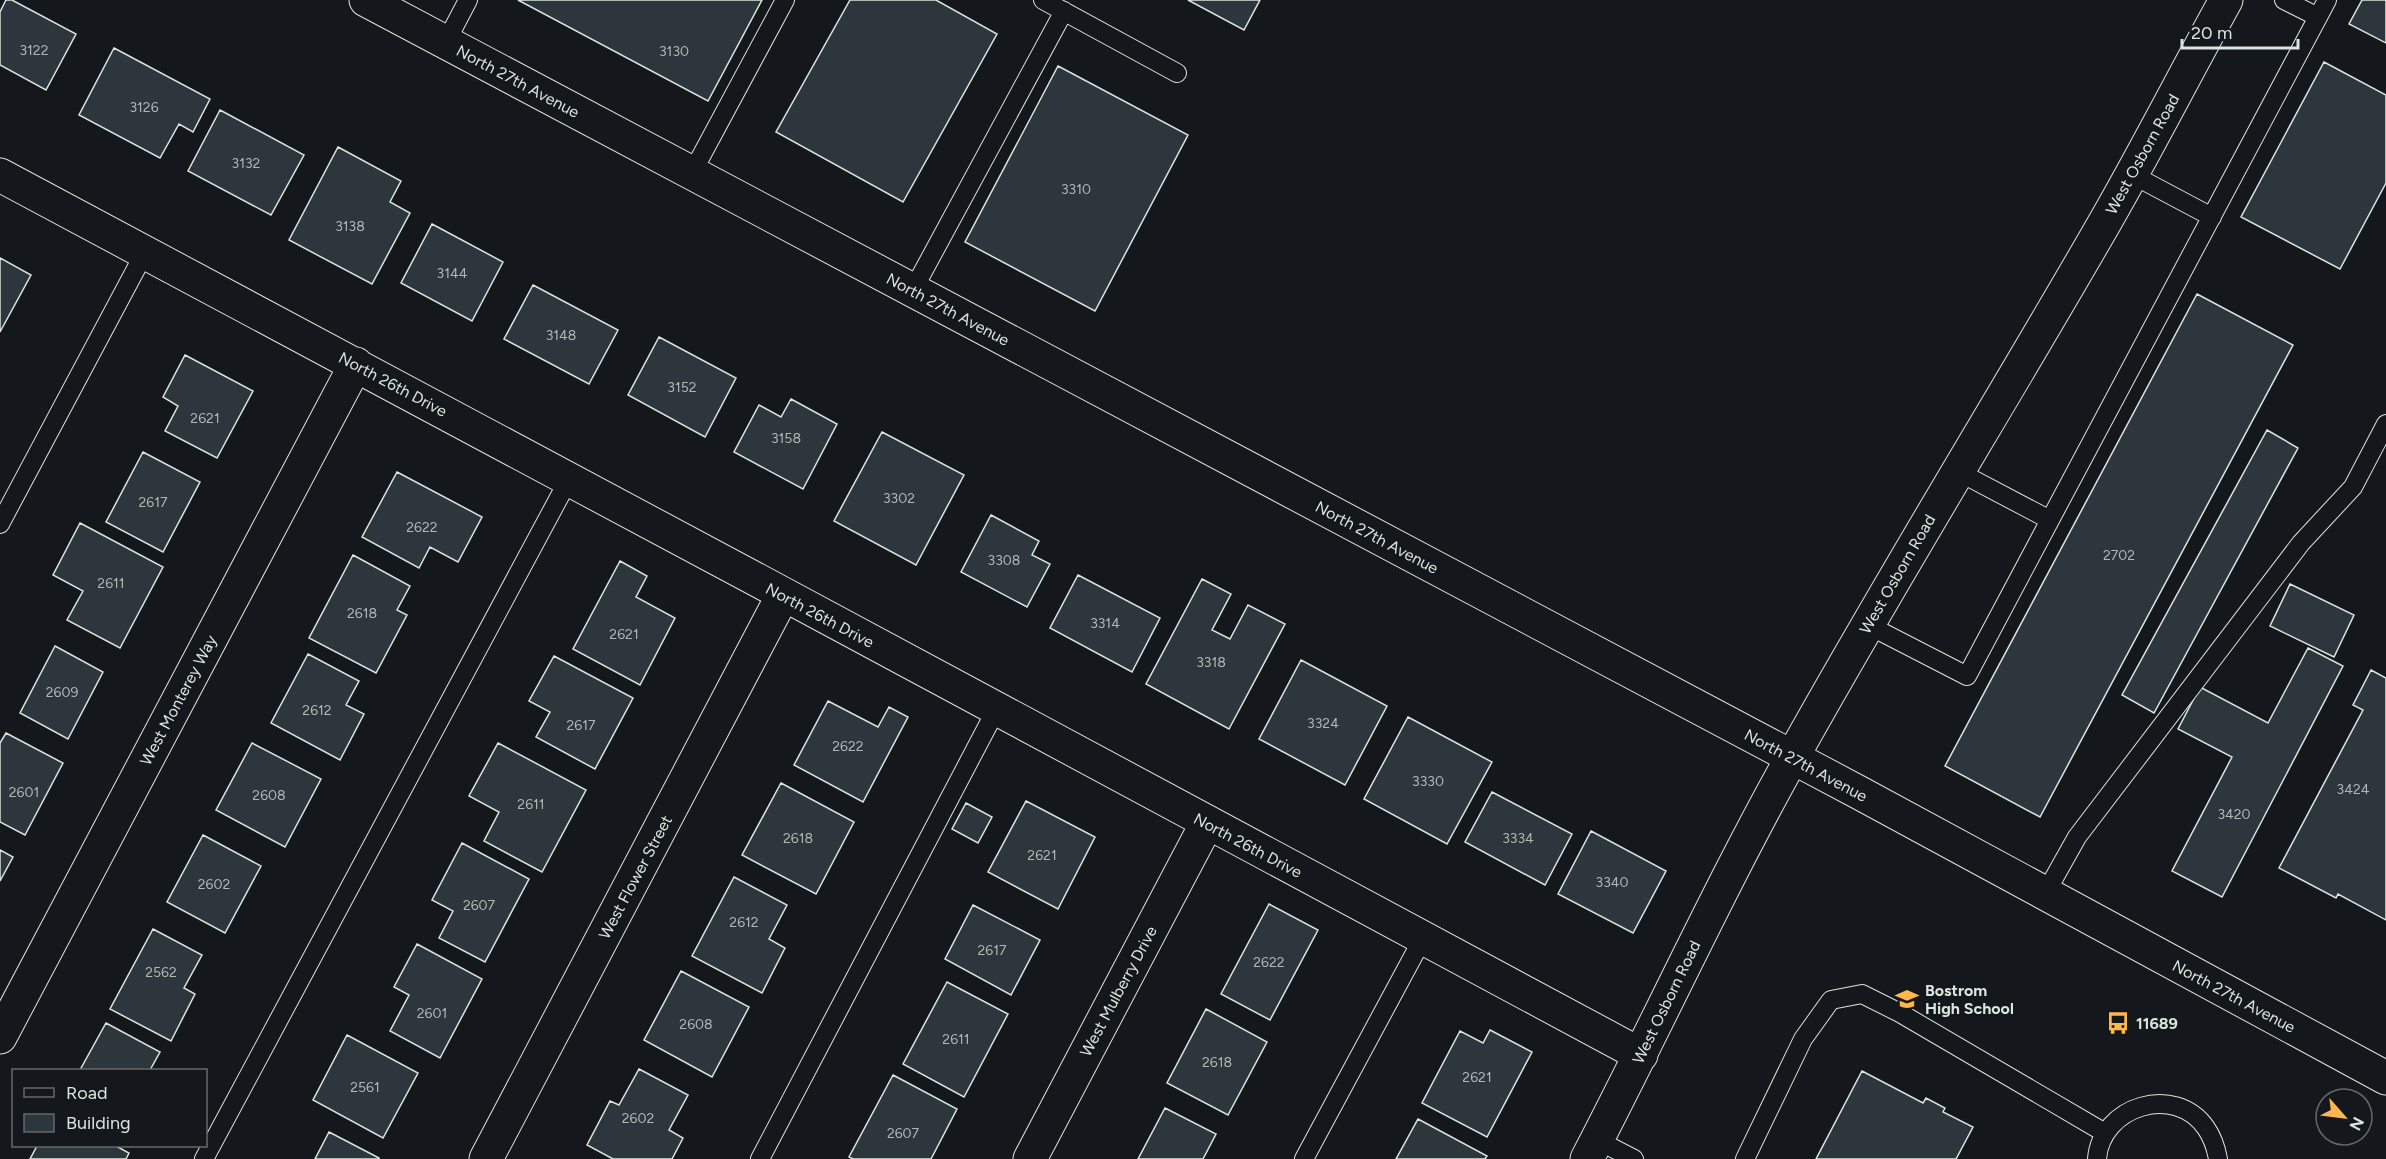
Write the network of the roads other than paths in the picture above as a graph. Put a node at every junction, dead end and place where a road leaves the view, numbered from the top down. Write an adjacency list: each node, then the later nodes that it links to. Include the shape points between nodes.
1 (366, 0): 10 (street, North 27th Avenue)
2 (468, 0): 10 (lane)
3 (785, 0): 12 (lane)
4 (1043, 0): 8 (lane)
5 (2226, 0): 13 (street, West Osborn Road)
6 (2284, 0): 9 (lane)
7 (2327, 0): 9 (lane)
8 (1064, 11): 11 (lane); 17 (lane)
9 (2318, 17): 15 (lane)
10 (446, 42): 12 (street, North 27th Avenue)
11 (1177, 73)
12 (692, 173): 17 (street, North 27th Avenue)
13 (2130, 174): 15 (lane); 20 (street, West Osborn Road)
14 (0, 175): 16 (street, North 26th Drive)
15 (2212, 217): 22 (lane)
16 (145, 252): 18 (street, North 26th Drive); 23 (lane)
17 (913, 290): 27 (street, North 27th Avenue)
18 (356, 364): 21 (street, North 26th Drive); 31 (street, West Monterey Way)
19 (2386, 424): 29 (lane, via 2353,487 2301,543 2097,810)
20 (1958, 471): 22 (lane); 25 (street, West Osborn Road)
21 (568, 479): 24 (street, North 26th Drive); 36 (lane)
22 (2050, 520): 25 (lane, via 1967,676)
23 (0, 524)
24 (783, 595): 26 (street, North 26th Drive); 37 (street, West Flower Street)
25 (1868, 625): 27 (street, West Osborn Road)
26 (996, 710): 28 (street, North 26th Drive); 38 (lane)
27 (1792, 757): 29 (street, North 27th Avenue); 32 (street, West Osborn Road, via 1692,947)
28 (1207, 824): 30 (street, North 26th Drive); 39 (street, West Mulberry Drive)
29 (2045, 894): 33 (street, North 27th Avenue)
30 (1423, 938): 32 (street, North 26th Drive); 40 (lane)
31 (0, 1037)
32 (1641, 1055): 35 (street, West Osborn Road)
33 (2386, 1078)
34 (2105, 1133): 42 (lane, via 1862,994 1831,1000 1803,1039); 43 (lane); 44 (lane, via 2118,1118 2135,1108 2173,1106 2191,1113 2205,1127 2215,1143)
35 (1592, 1150): 41 (lane)
36 (204, 1159)
37 (486, 1159)
38 (760, 1159)
39 (1030, 1159)
40 (1304, 1159)
41 (1634, 1159)
42 (1745, 1159)
43 (2097, 1159)
44 (2218, 1159)

